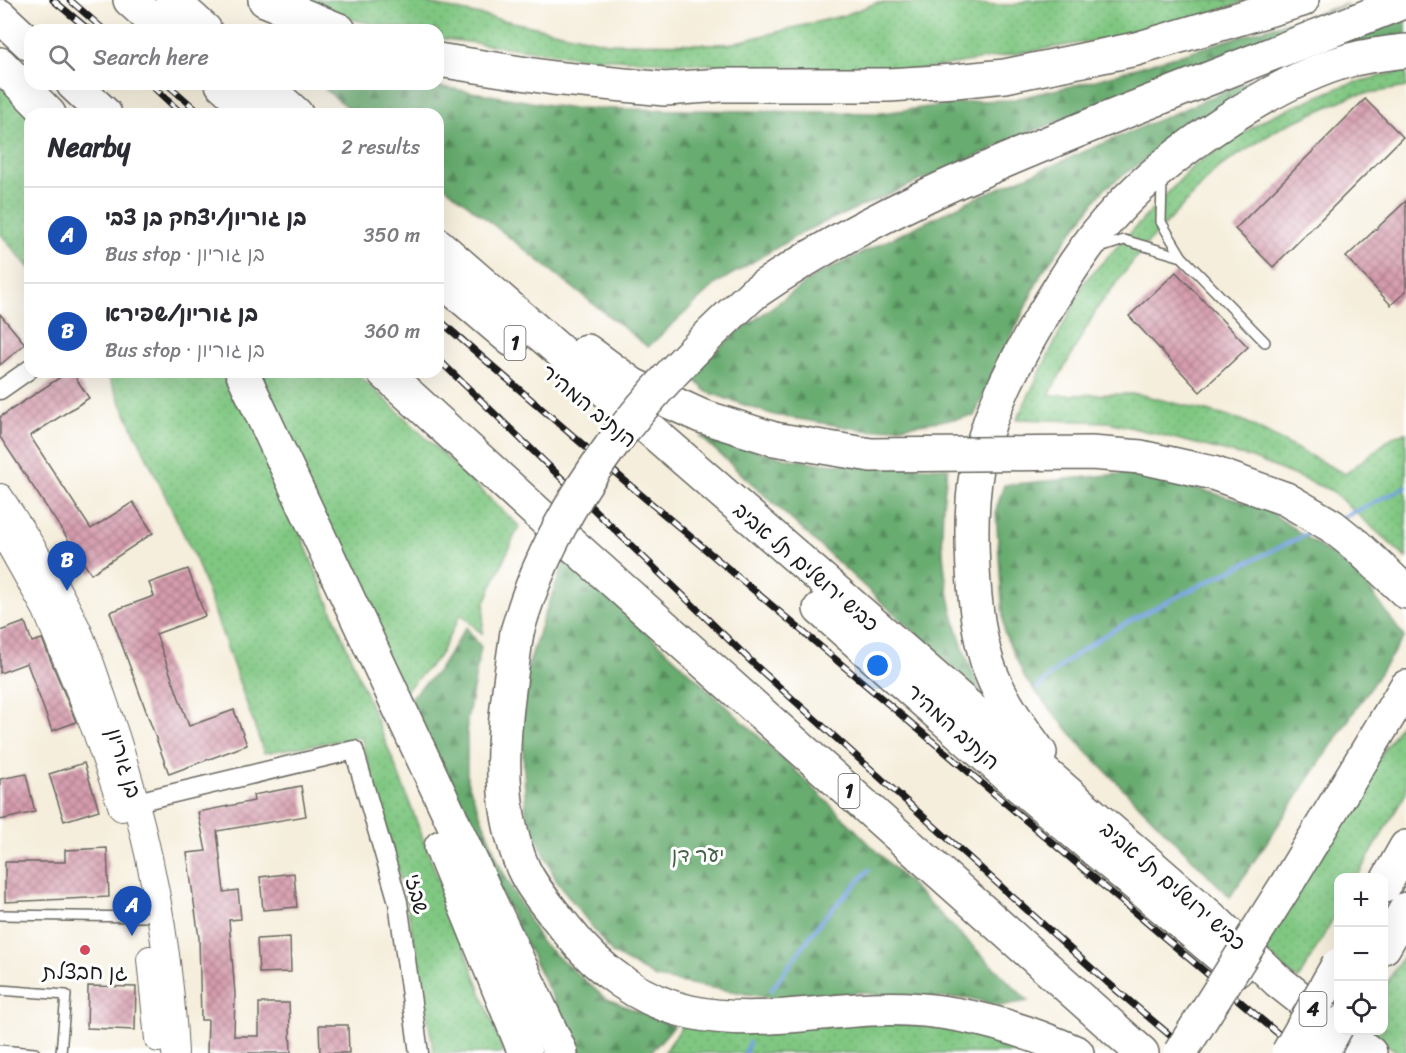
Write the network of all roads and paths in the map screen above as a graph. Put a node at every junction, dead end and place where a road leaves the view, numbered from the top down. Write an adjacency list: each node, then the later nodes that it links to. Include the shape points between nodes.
1 (130, 0): 7 (highway)
2 (172, 0): 8 (highway)
3 (265, 0): 9 (highway)
4 (1302, 0): 12 (highway, via 1136,49 1005,76 955,81 665,89 553,78)
5 (1406, 1): 62 (highway, bridge, via 949,185 802,260 754,293 663,380 607,450 563,520 528,591 517,632 503,750 511,831 524,870 584,951 604,971 690,1012 763,1017 875,1008 946,1013 1020,1030)
6 (0, 16): 10 (highway)
7 (156, 24)
8 (198, 24)
9 (324, 24)
10 (24, 38)
11 (1406, 51): 23 (highway, via 1366,56 1320,71 1246,107)
12 (444, 61)
13 (0, 64): 14 (highway)
14 (24, 88)
15 (25, 90): 19 (highway)
16 (79, 90): 20 (highway)
17 (229, 90): 21 (highway)
18 (270, 90): 22 (highway)
19 (43, 108)
20 (99, 108)
21 (248, 108)
22 (289, 108)
23 (1163, 166): 26 (lane, via 1161,222); 27 (highway, via 1116,211)
24 (444, 248): 37 (highway, bridge, via 633,385 701,416 774,440 871,455 1091,453 1181,465 1286,499 1332,526 1377,562)
25 (444, 249): 39 (highway, כביש ירושלים תל אביב / 1)
26 (1182, 257): 27 (lane, via 1124,240 1105,244); 29 (lane)
27 (1073, 266): 39 (highway, via 1019,354 989,422 975,479 974,522 975,583 991,672 1009,711)
28 (444, 282): 67 (highway, הנתיב המהיר / 1, via 623,434 1017,784)
29 (1265, 342)
30 (24, 373): 33 (street)
31 (245, 378): 34 (highway)
32 (391, 378): 63 (highway, 1)
33 (0, 390)
34 (278, 448): 47 (highway); 61 (highway)
35 (0, 497): 40 (street, בן גוריון, via 58,590 79,632 128,766)
36 (0, 528): 40 (street, בן גוריון, via 46,610)
37 (1406, 592)
38 (1406, 687): 64 (highway, bridge)
39 (1074, 801): 50 (highway, כביש ירושלים תל אביב / 1)
40 (129, 804): 45 (street, בן גוריון); 57 (street, בן גוריון, via 160,917 172,997); 58 (street, שבזי, via 354,750 398,902)
41 (1406, 847): 42 (highway)
42 (1388, 878)
43 (1406, 909): 46 (highway)
44 (0, 915): 45 (lane)
45 (144, 917): 56 (street, בן גוריון)
46 (1388, 939)
47 (491, 969): 59 (highway); 60 (highway)
48 (1334, 972): 65 (highway, 4, bridge)
49 (0, 990): 55 (lane, via 66,995)
50 (1334, 1026)
51 (1334, 1031): 66 (highway, 4, bridge)
52 (1346, 1035): 68 (highway, כביש ירושלים תל אביב / 1)
53 (0, 1050): 54 (lane)
54 (35, 1053)
55 (61, 1053)
56 (159, 1053)
57 (175, 1053)
58 (419, 1053)
59 (518, 1053)
60 (525, 1053)
61 (561, 1053)
62 (1077, 1053)
63 (1142, 1053)
64 (1180, 1053)
65 (1288, 1053)
66 (1322, 1053)
67 (1338, 1053)
68 (1370, 1053)

